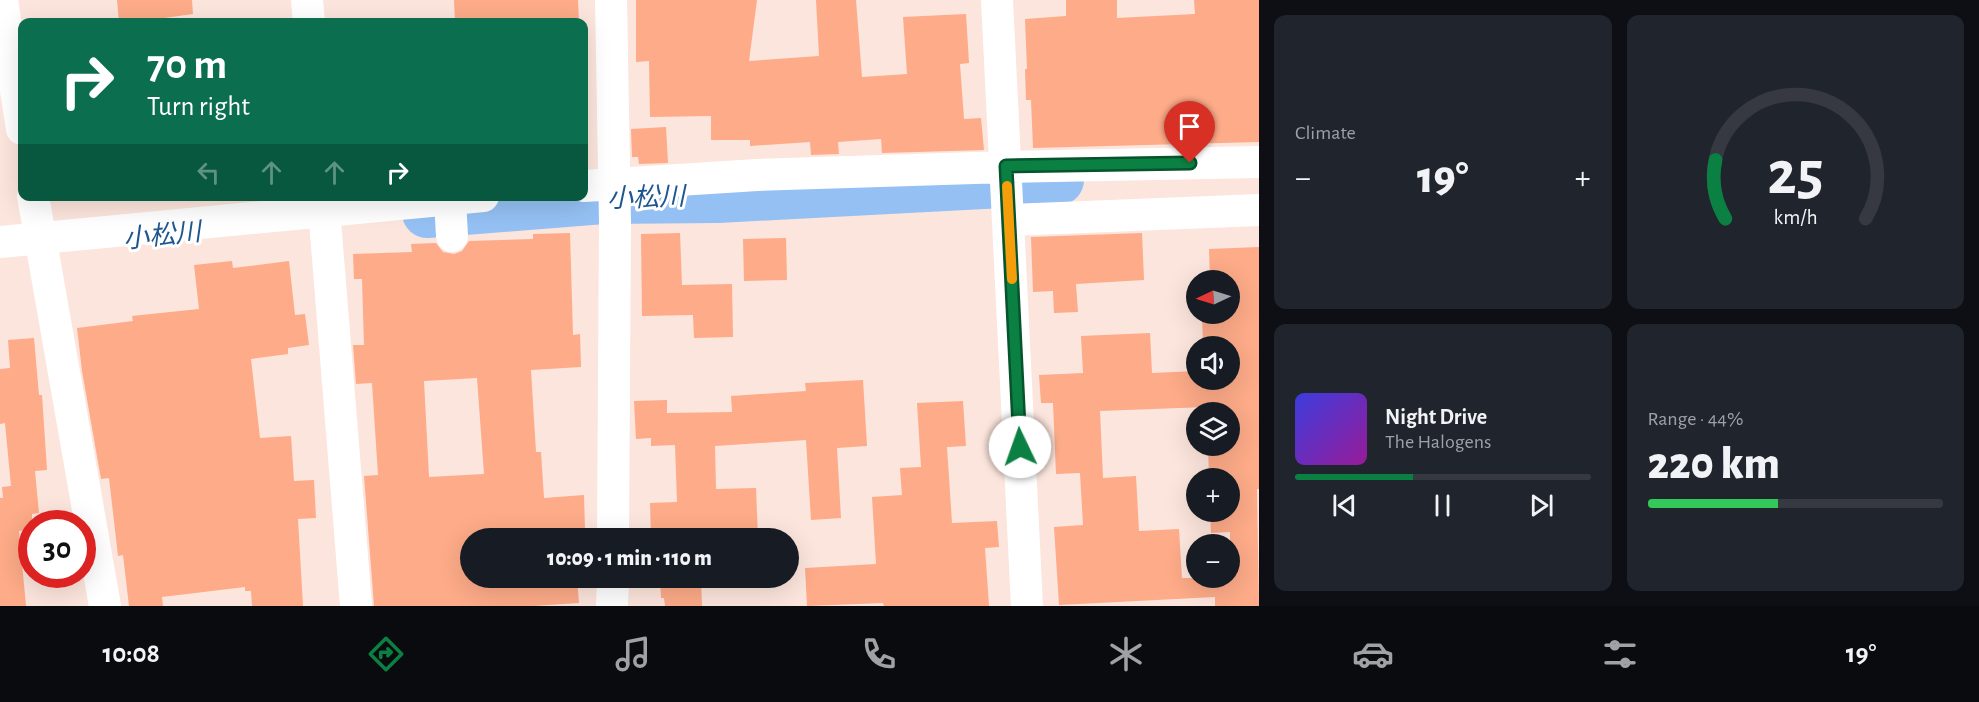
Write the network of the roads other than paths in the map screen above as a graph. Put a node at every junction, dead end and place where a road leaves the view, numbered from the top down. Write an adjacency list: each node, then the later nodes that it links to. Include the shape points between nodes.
1 (2, 0): 6 (street)
2 (307, 0): 5 (street)
3 (611, 0): 9 (street)
4 (998, 0): 8 (street)
5 (309, 18)
6 (18, 103)
7 (1259, 162): 8 (street)
8 (1006, 166): 9 (street); 16 (street)
9 (614, 183): 10 (street); 20 (street)
10 (588, 186)
11 (34, 201): 18 (street)
12 (418, 201): 14 (street)
13 (450, 201): 17 (street)
14 (323, 204): 18 (street); 23 (street)
15 (1259, 210): 16 (street)
16 (1009, 220): 25 (street)
17 (452, 236)
18 (40, 238): 19 (street); 22 (street)
19 (0, 242)
20 (613, 528)
21 (613, 588): 24 (street)
22 (105, 606)
23 (357, 606)
24 (612, 606)
25 (1028, 606)

